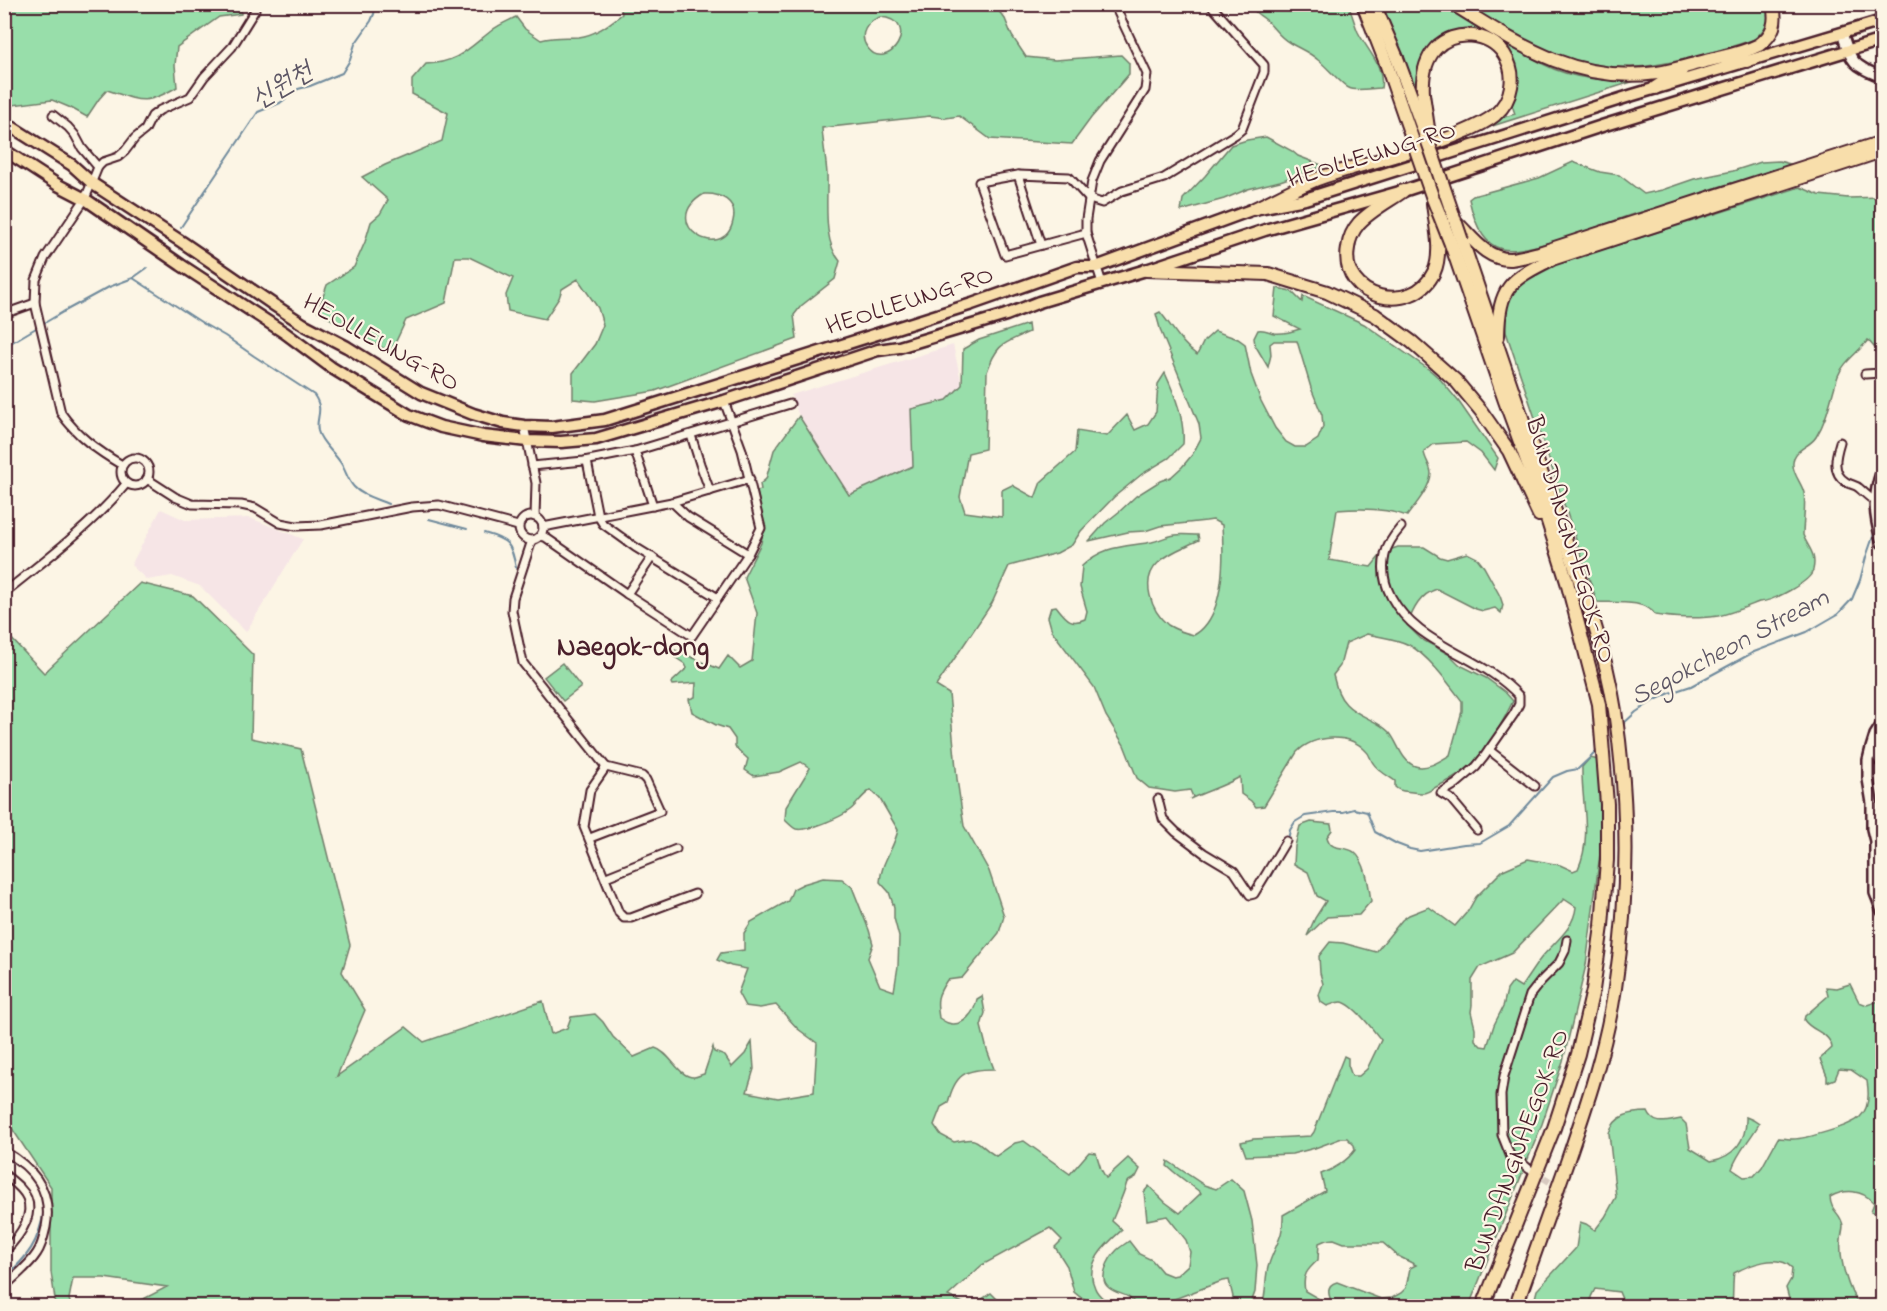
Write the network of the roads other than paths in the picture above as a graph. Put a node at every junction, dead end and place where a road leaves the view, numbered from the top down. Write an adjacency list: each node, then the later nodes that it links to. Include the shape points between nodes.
1 (254, 4): 24 (street, via 255,10 232,47 190,97 152,116 145,130 125,151)
2 (1114, 4): 30 (street, via 1147,74 1147,82 1100,161)
3 (1210, 4): 30 (street, via 1264,65 1242,129 1164,178 1122,191 1102,203)
4 (1363, 4): 13 (highway, BUNDANGNAEGOK-RO)
5 (1374, 4): 13 (highway, BUNDANGNAEGOK-RO)
6 (1453, 4): 15 (highway, via 1549,59 1577,69 1634,75)
7 (1773, 4): 12 (highway, via 1774,28 1767,39 1751,49)
8 (1882, 21): 9 (main road, HEOLLEUNG-RO)
9 (1842, 33): 11 (street); 14 (main road, HEOLLEUNG-RO)
10 (1882, 40): 11 (main road, HEOLLEUNG-RO)
11 (1848, 51): 16 (street, via 1856,64); 27 (main road, HEOLLEUNG-RO)
12 (1718, 58): 14 (highway); 15 (highway)
13 (1392, 61): 21 (highway, BUNDANGNAEGOK-RO, bridge); 28 (highway, BUNDANGNAEGOK-RO, bridge)
14 (1748, 61): 17 (main road, HEOLLEUNG-RO)
15 (1687, 66): 17 (highway)
16 (1882, 77)
17 (1655, 88): 32 (main road, HEOLLEUNG-RO, via 1305,200)
18 (53, 115): 24 (street, via 75,135)
19 (4, 122): 26 (main road, HEOLLEUNG-RO, via 72,165)
20 (1882, 142): 31 (highway)
21 (1434, 148): 21 (highway, bridge, via 1422,87 1430,56 1442,43 1460,36 1487,39 1497,45 1512,77 1505,104 1485,122); 32 (highway, via 1320,178); 34 (highway, BUNDANGNAEGOK-RO, bridge)
22 (4, 150): 29 (main road, HEOLLEUNG-RO)
23 (1882, 151): 31 (highway)
24 (98, 167): 26 (street)
25 (1018, 175): 30 (street, via 1069,177); 35 (street); 35 (street, via 979,182 1005,255)
26 (93, 184): 29 (street); 48 (main road, HEOLLEUNG-RO, via 303,324 347,346 421,393 473,414)
27 (1403, 190): 28 (highway, bridge, via 1358,224 1350,237 1346,258 1352,278 1364,290 1383,297 1403,298 1420,289 1433,273 1438,247); 37 (main road, HEOLLEUNG-RO)
28 (1432, 196): 34 (highway, BUNDANGNAEGOK-RO, bridge)
29 (85, 199): 40 (street, via 45,258 36,280); 50 (main road, HEOLLEUNG-RO, via 332,368 409,415 441,427)
30 (1089, 199): 33 (street)
31 (1704, 204): 34 (highway, via 1512,259 1488,254); 42 (highway, via 1552,259 1522,274 1505,291)
32 (1254, 209): 36 (main road, HEOLLEUNG-RO)
33 (1086, 233): 35 (street); 36 (street)
34 (1462, 241): 42 (highway, BUNDANGNAEGOK-RO); 74 (highway, BUNDANGNAEGOK-RO, via 1505,401)
35 (1041, 245)
36 (1096, 267): 38 (street); 48 (main road, HEOLLEUNG-RO, via 1077,267 962,308 605,420 552,427)
37 (1146, 270): 38 (main road, HEOLLEUNG-RO); 74 (highway, via 1268,274 1327,292 1375,315 1412,342 1456,381 1509,452)
38 (1102, 283): 45 (main road, HEOLLEUNG-RO)
39 (4, 302): 41 (street)
40 (35, 303): 41 (street); 54 (street, via 61,413 87,443)
41 (6, 313)
42 (1498, 343): 99 (highway, BUNDANGNAEGOK-RO, via 1606,663 1624,782 1626,861 1615,989 1597,1071)
43 (1882, 373): 44 (street)
44 (1865, 374)
45 (724, 401): 47 (street); 50 (main road, HEOLLEUNG-RO, via 596,439)
46 (790, 404): 47 (street)
47 (733, 423): 49 (street); 58 (street)
48 (524, 426): 50 (street)
49 (691, 435): 52 (street); 60 (street)
50 (527, 441): 55 (street)
51 (1840, 442): 61 (street, via 1835,462 1841,477)
52 (635, 451): 53 (street); 63 (street)
53 (587, 461): 55 (street); 64 (street)
54 (122, 465): 57 (street, via 130,458 140,458 149,469); 59 (street)
55 (532, 466): 65 (street)
56 (1882, 470): 61 (street)
57 (147, 479): 59 (street, via 136,487); 66 (street, via 192,504 241,505 296,526 439,505)
58 (750, 479): 60 (street); 72 (street, via 761,528)
59 (126, 484): 75 (street, via 106,506)
60 (710, 491): 62 (street)
61 (1875, 501): 71 (street)
62 (672, 502): 63 (street); 72 (street, via 688,517)
63 (652, 506): 64 (street)
64 (598, 516): 67 (street); 73 (street, via 603,524)
65 (535, 517): 66 (street, via 525,517); 67 (street)
66 (518, 526): 70 (street, via 522,537)
67 (543, 527): 69 (street)
68 (1401, 527): 80 (street, via 1384,555 1384,577 1390,596 1419,629 1503,681 1519,696 1514,714)
69 (540, 536): 70 (street); 76 (street)
70 (532, 540): 82 (street, via 512,611 523,663)
71 (1882, 543)
72 (748, 554): 77 (street)
73 (652, 557): 76 (street); 77 (street)
74 (1567, 582): 98 (highway, BUNDANGNAEGOK-RO, via 1599,704 1607,804 1602,926 1578,1054 1554,1128)
75 (4, 593)
76 (627, 594): 77 (street, via 692,636)
77 (718, 598)
78 (1882, 724): 79 (street)
79 (1871, 748): 81 (street); 91 (street, via 1868,779 1875,841 1875,893)
80 (1489, 750): 83 (street); 85 (street, via 1476,767 1441,793 1463,811)
81 (1882, 766)
82 (606, 767): 86 (street, via 590,790 584,827); 86 (street, via 642,776 660,812)
83 (1535, 786)
84 (1158, 799): 87 (street, via 1163,819 1204,853 1234,871 1250,895)
85 (1477, 830)
86 (590, 838): 89 (street)
87 (1286, 841)
88 (676, 849): 89 (street)
89 (606, 877): 90 (street, via 624,918)
90 (695, 894)
91 (1882, 911)
92 (1567, 940): 94 (street, via 1559,963 1530,995 1504,1076 1502,1135 1512,1160)
93 (4, 1151): 97 (street, via 39,1181 47,1197 48,1218 38,1252)
94 (1529, 1169)
95 (4, 1174): 96 (street, via 27,1198 29,1209 24,1228)
96 (4, 1252)
97 (4, 1287)
98 (1483, 1306)
99 (1516, 1306)

